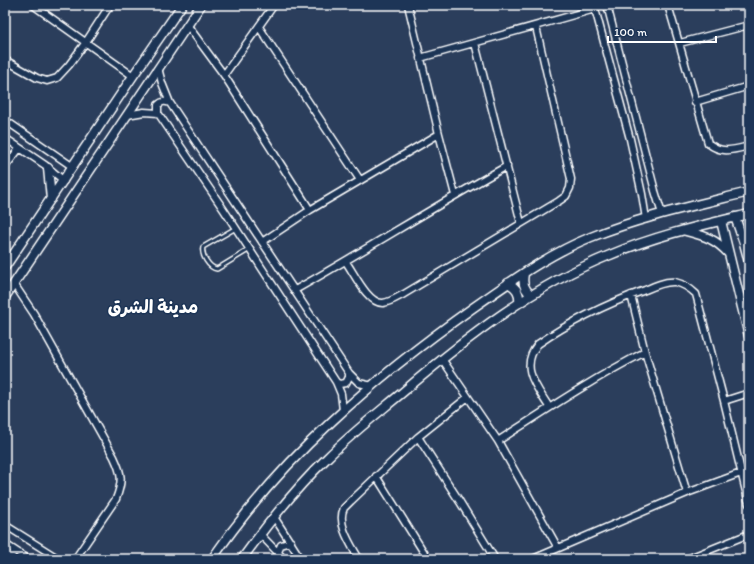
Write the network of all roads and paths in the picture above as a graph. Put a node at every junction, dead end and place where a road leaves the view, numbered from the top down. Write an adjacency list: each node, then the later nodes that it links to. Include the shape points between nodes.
1 (33, 5): 14 (street)
2 (110, 5): 14 (street)
3 (182, 5): 21 (street)
4 (201, 5): 11 (street)
5 (274, 5): 13 (street)
6 (408, 5): 17 (street)
7 (607, 5): 39 (street)
8 (668, 5): 16 (street)
9 (595, 7): 12 (street); 41 (street)
10 (749, 25): 16 (street)
11 (188, 26): 19 (street); 20 (street)
12 (536, 26): 15 (street); 50 (street, via 571,179 566,196)
13 (259, 27): 20 (street); 37 (street)
14 (86, 42): 18 (street, via 57,78 37,78); 21 (street)
15 (475, 43): 17 (street); 34 (street)
16 (680, 43): 23 (street)
17 (420, 58): 28 (street)
18 (5, 60)
19 (158, 68): 24 (street); 26 (street)
20 (224, 75): 44 (street)
21 (133, 76): 36 (street)
22 (749, 86): 23 (street)
23 (695, 102): 30 (street, via 708,143 714,148 723,150)
24 (170, 103): 25 (street, via 160,102); 55 (street)
25 (158, 113): 26 (street); 51 (street)
26 (127, 115): 64 (street)
27 (5, 120): 32 (street)
28 (439, 134): 37 (street); 42 (street)
29 (5, 138): 31 (street)
30 (749, 146)
31 (20, 149): 33 (street); 35 (street)
32 (52, 153): 33 (street); 36 (street)
33 (46, 166): 38 (street); 43 (street)
34 (507, 166): 42 (street); 50 (street)
35 (5, 167)
36 (73, 167): 38 (street)
37 (360, 180): 44 (street)
38 (64, 181): 43 (street)
39 (655, 191): 41 (street); 45 (street)
40 (749, 192): 45 (street)
41 (642, 194): 48 (street)
42 (455, 195): 60 (street)
43 (51, 199): 61 (street)
44 (310, 210): 55 (street)
45 (662, 214): 48 (street)
46 (749, 214): 47 (street)
47 (735, 217): 49 (street); 52 (street)
48 (646, 219): 62 (street, via 591,237)
49 (721, 221): 53 (street); 54 (street)
50 (521, 223): 60 (street, via 404,294 383,303 368,296)
51 (236, 228): 57 (street); 57 (lane, via 203,247 202,253 210,267 216,269)
52 (740, 229): 54 (street, via 731,228); 59 (street)
53 (685, 231): 58 (street, via 716,241); 66 (street, via 649,240 610,255)
54 (725, 233): 58 (street)
55 (262, 242): 65 (street)
56 (749, 244): 59 (street)
57 (250, 249): 74 (street)
58 (730, 255): 70 (street)
59 (748, 258)
60 (346, 262): 65 (street)
61 (5, 267)
62 (524, 274): 63 (street); 66 (street, via 523,286)
63 (508, 283): 69 (street, via 518,291); 75 (street, via 454,321)
64 (14, 284): 68 (street); 99 (street, via 34,314 120,471 120,488 116,499)
65 (294, 290): 73 (street)
66 (531, 295): 69 (street)
67 (631, 295): 71 (street); 78 (street, via 674,282 690,288 696,294); 79 (street, via 589,313 548,337 532,351 530,376)
68 (5, 297)
69 (520, 303): 72 (street)
70 (749, 336)
71 (645, 352): 79 (street); 85 (street)
72 (442, 358): 77 (street); 87 (street, via 328,458)
73 (349, 374): 74 (street, via 346,382); 75 (street, via 359,383)
74 (336, 382): 80 (street)
75 (372, 386): 80 (street)
76 (749, 393): 78 (street)
77 (468, 397): 81 (street); 82 (street)
78 (724, 401): 83 (street)
79 (549, 407): 82 (street)
80 (343, 410): 100 (street, via 266,490)
81 (418, 437): 84 (street); 106 (street)
82 (498, 441): 93 (street)
83 (741, 473): 85 (street); 86 (street)
84 (376, 476): 104 (street, via 344,508 342,516 345,531); 105 (street)
85 (687, 493): 93 (street)
86 (749, 504)
87 (274, 517): 89 (street); 91 (street)
88 (5, 525): 98 (street)
89 (260, 534): 95 (street); 101 (street)
90 (749, 534): 108 (street)
91 (291, 542): 95 (street, via 281,544); 103 (street)
92 (5, 544): 94 (street)
93 (558, 548): 107 (street)
94 (14, 550): 96 (street); 97 (street)
95 (278, 552): 102 (street)
96 (9, 559)
97 (28, 559)
98 (58, 559)
99 (75, 559)
100 (212, 559)
101 (242, 559)
102 (284, 559)
103 (301, 559)
104 (359, 559)
105 (428, 559)
106 (495, 559)
107 (533, 559)
108 (687, 559)

